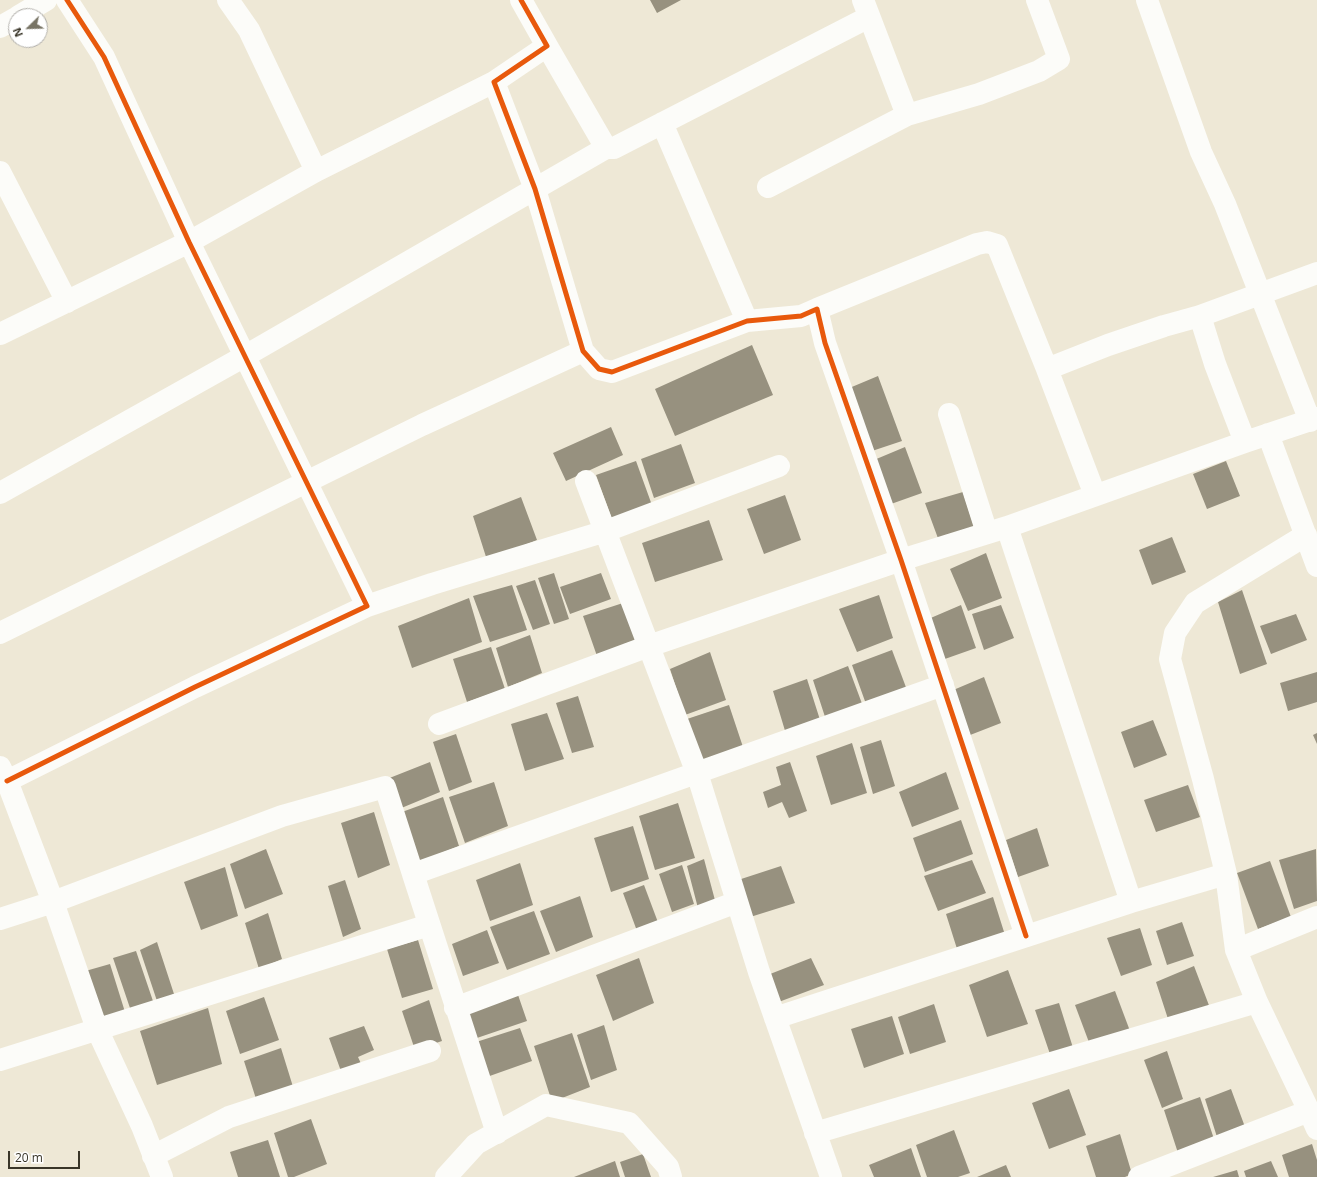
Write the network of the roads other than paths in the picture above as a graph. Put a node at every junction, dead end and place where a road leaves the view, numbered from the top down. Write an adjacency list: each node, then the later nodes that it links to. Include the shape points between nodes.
1 (46, 0): 7 (street)
2 (67, 0): 18 (street, via 104,57)
3 (228, 0): 14 (street, via 249,30)
4 (521, 0): 9 (street)
5 (1037, 0): 11 (street, via 1059,59 1038,71 979,94)
6 (1147, 0): 20 (street, via 1201,152)
7 (32, 8)
8 (866, 8): 11 (street); 12 (street)
9 (547, 46): 10 (street); 13 (street)
10 (494, 82): 14 (street); 17 (street)
11 (907, 115): 16 (street)
12 (662, 123): 13 (street, via 614,148); 24 (street)
13 (606, 148): 17 (street)
14 (316, 171): 18 (street)
15 (0, 172): 21 (street)
16 (768, 187)
17 (535, 189): 26 (street); 27 (street)
18 (188, 242): 21 (street); 27 (street)
19 (1317, 273): 20 (street)
20 (1260, 294): 23 (street); 30 (street)
21 (67, 302): 25 (street)
22 (817, 309): 24 (street, via 801,316); 28 (street, via 987,242 997,245); 42 (street, via 825,343)
23 (1200, 316): 28 (street, via 1108,345); 32 (street, via 1215,364)
24 (747, 322): 26 (street, via 612,372 599,369)
25 (0, 334)
26 (583, 351): 35 (street)
27 (244, 356): 35 (street); 36 (street)
28 (1047, 369): 37 (street)
29 (949, 414): 40 (street)
30 (1314, 420): 31 (street)
31 (1268, 434): 32 (street); 41 (street)
32 (1245, 442): 37 (street)
33 (779, 466): 39 (street)
34 (586, 481): 39 (street)
35 (306, 482): 44 (street); 45 (street)
36 (0, 493)
37 (1095, 495): 38 (street)
38 (1007, 527): 40 (street); 55 (street)
39 (606, 531): 44 (street); 46 (street)
40 (987, 533): 42 (street)
41 (1306, 535): 43 (street); 52 (street, via 1195,603 1175,633 1170,659)
42 (901, 560): 46 (street); 47 (street)
43 (1317, 566)
44 (368, 606): 50 (street)
45 (0, 633)
46 (649, 646): 48 (street); 49 (street)
47 (943, 685): 49 (street); 59 (street)
48 (439, 724)
49 (697, 773): 51 (street); 54 (street)
50 (4, 774): 53 (street)
51 (413, 874): 53 (street, via 385,787 282,816); 58 (street)
52 (1226, 874): 55 (street); 60 (street)
53 (53, 902): 57 (street); 64 (street)
54 (737, 902): 62 (street); 63 (street)
55 (1131, 902): 59 (street)
56 (1317, 917): 60 (street)
57 (0, 919)
58 (429, 925): 62 (street); 64 (street)
59 (1026, 936): 63 (street)
60 (1236, 950): 61 (street)
61 (1257, 1002): 67 (street); 69 (street)
62 (455, 1008): 68 (street)
63 (775, 1018): 69 (street)
64 (97, 1029): 66 (street); 70 (street)
65 (430, 1051): 70 (street, via 229,1117)
66 (0, 1060)
67 (1313, 1120): 75 (street)
68 (497, 1133): 72 (street, via 476,1144); 73 (street, via 546,1106 629,1123 668,1167)
69 (815, 1133): 74 (street)
70 (154, 1156): 71 (street)
71 (162, 1177)
72 (446, 1177)
73 (671, 1177)
74 (831, 1177)
75 (1139, 1177)

